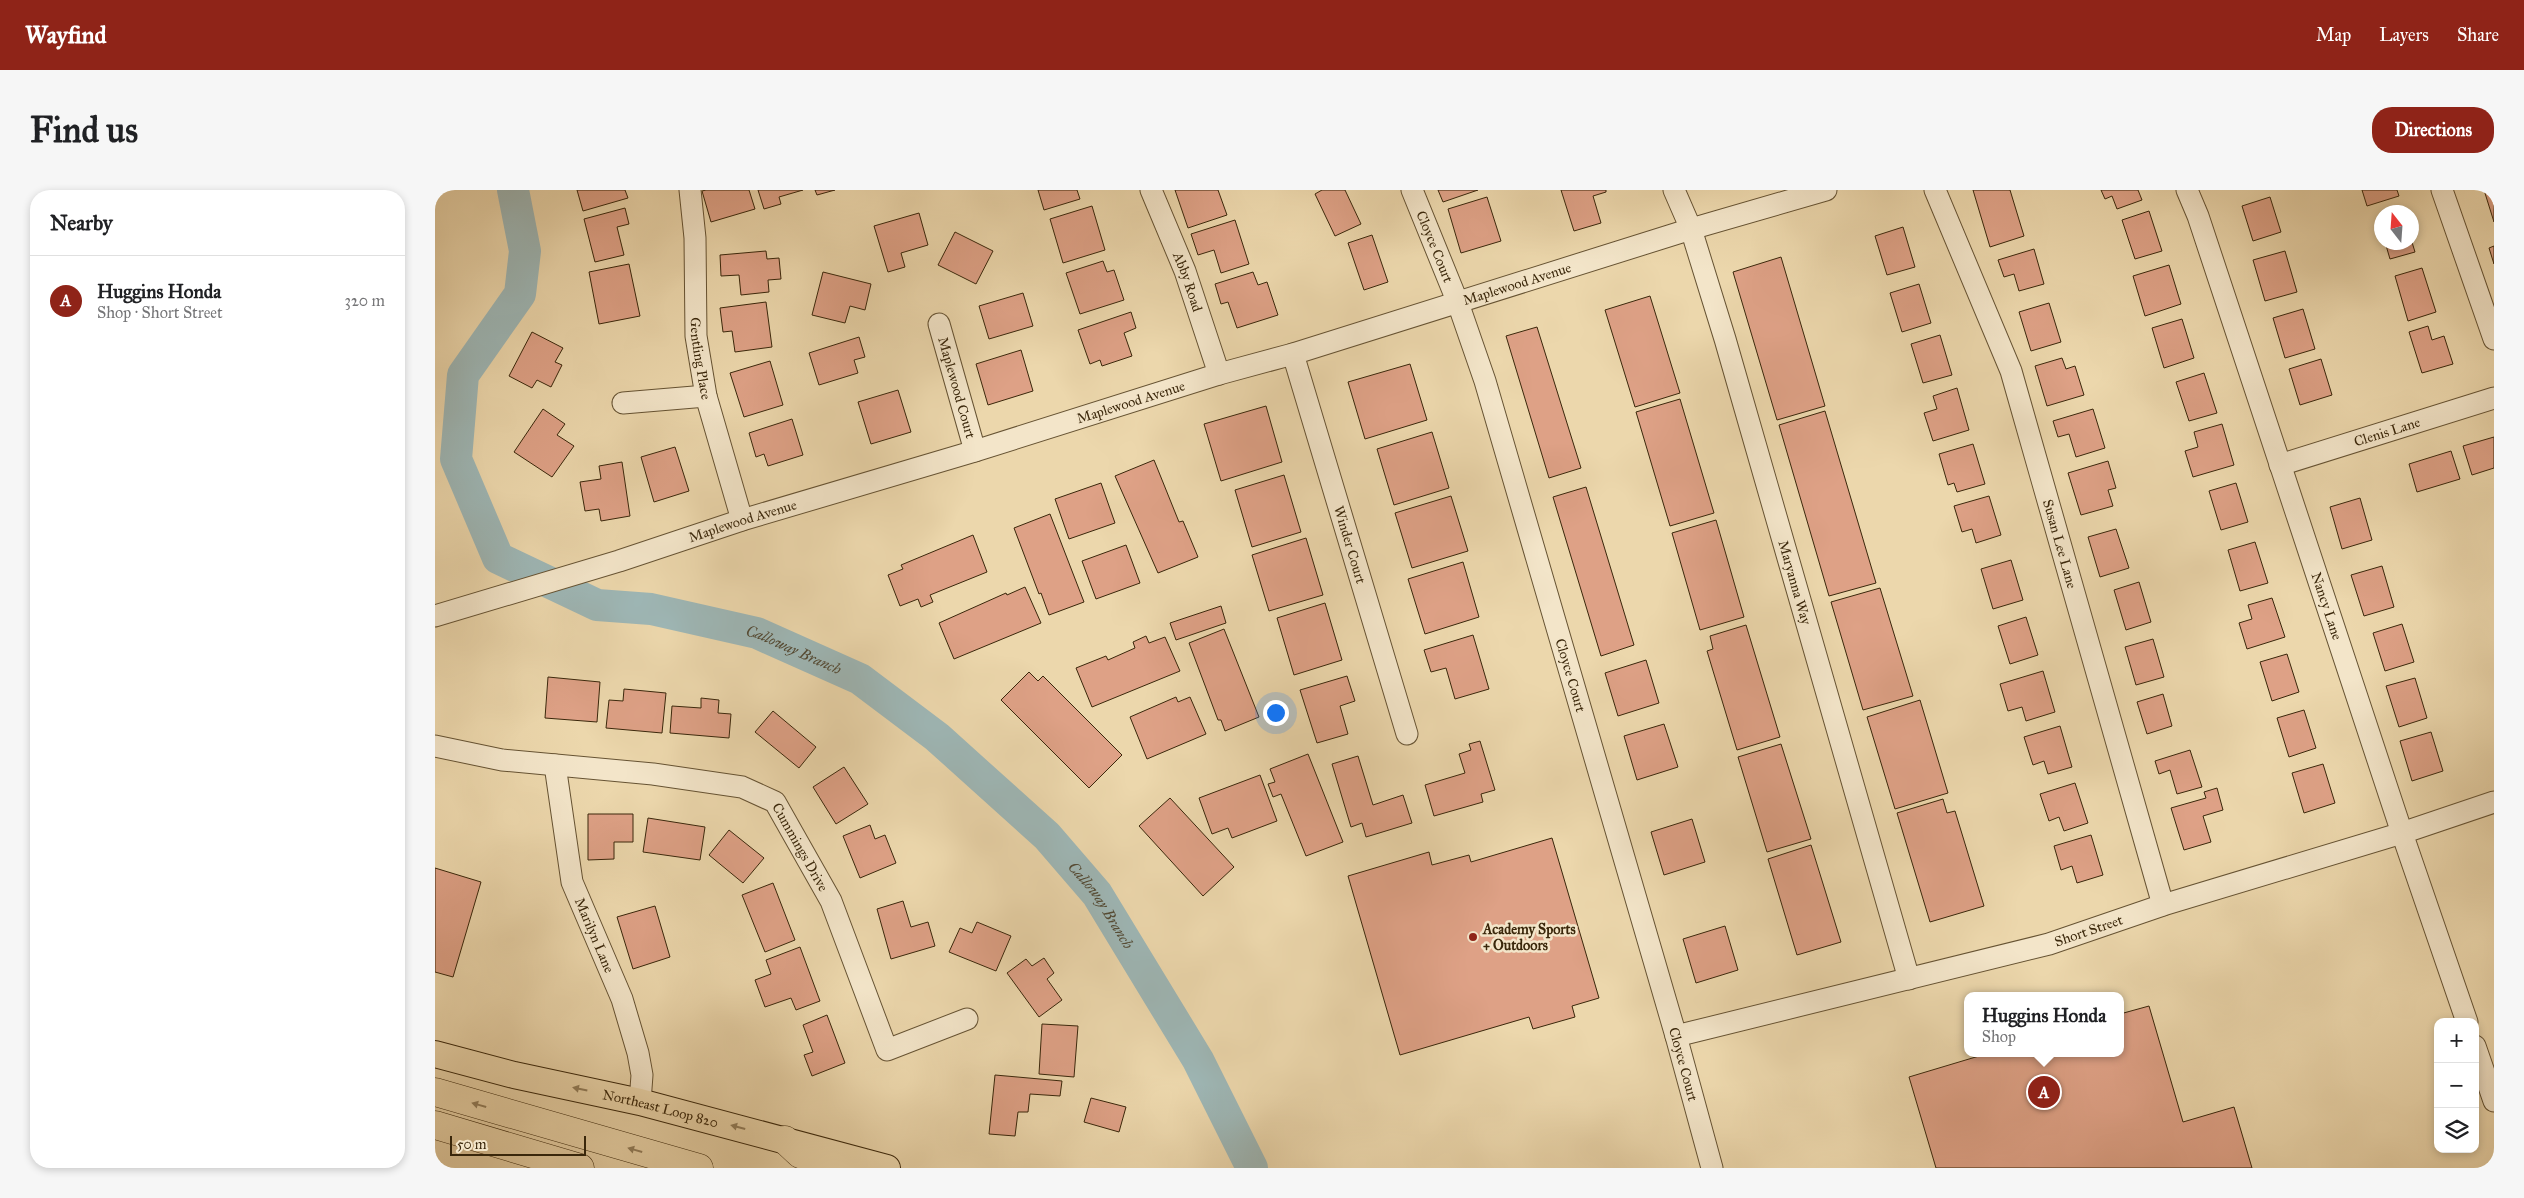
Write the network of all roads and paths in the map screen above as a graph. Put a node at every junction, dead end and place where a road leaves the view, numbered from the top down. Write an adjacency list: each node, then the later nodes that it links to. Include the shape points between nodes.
1 (689, 190): 15 (street, Gentling Place, via 695,238 696,336)
2 (1151, 190): 14 (street, Abby Road, via 1185,272)
3 (1412, 190): 10 (street, Cloyce Court)
4 (1674, 190): 9 (street, Maryanna Way)
5 (1826, 190): 9 (street, Maplewood Avenue)
6 (1935, 190): 27 (street, Susan Lee Lane, via 2011,371)
7 (2187, 190): 19 (street, Nancy Lane)
8 (2441, 190): 12 (street)
9 (1691, 230): 10 (street, Maplewood Avenue); 28 (street, Maryanna Way)
10 (1458, 303): 13 (street, Maplewood Avenue); 31 (street, Cloyce Court, via 1488,391)
11 (939, 324): 18 (street, Maplewood Court)
12 (2494, 338)
13 (1293, 354): 14 (street, Maplewood Avenue); 22 (street, Winder Court)
14 (1219, 374): 18 (street, Maplewood Avenue)
15 (706, 396): 17 (street); 20 (street, Gentling Place)
16 (2494, 398): 19 (street, Clenis Lane)
17 (623, 403)
18 (975, 451): 20 (street, Maplewood Avenue)
19 (2280, 465): 26 (street, Nancy Lane)
20 (742, 520): 21 (street, Maplewood Avenue, via 619,562)
21 (435, 616)
22 (1407, 734)
23 (435, 746): 24 (street, Cummings Drive, via 502,760)
24 (555, 765): 30 (street, Cummings Drive, via 653,774 742,787 775,802 831,901 887,1050); 36 (street, Marilyn Lane, via 572,882 622,999 642,1075)
25 (2494, 802): 26 (street, Short Street)
26 (2402, 834): 27 (street, Short Street); 29 (street, Nancy Lane)
27 (2163, 905): 28 (street, Short Street, via 2049,944)
28 (1909, 979): 31 (street, Short Street)
29 (2466, 1018)
30 (967, 1019)
31 (1676, 1036): 43 (street, Cloyce Court)
32 (435, 1054): 36 (main road, Northeast Loop 820, one-way to 32)
33 (2479, 1058): 35 (street)
34 (435, 1092): 40 (highway, one-way to 34)
35 (2494, 1101)
36 (640, 1102): 38 (main road, Northeast Loop 820, one-way to 36)
37 (435, 1125): 39 (highway)
38 (785, 1140): 41 (highway, via 800,1154); 42 (main road, Northeast Loop 820)
39 (580, 1168)
40 (699, 1168)
41 (840, 1168)
42 (887, 1168)
43 (1711, 1168)

